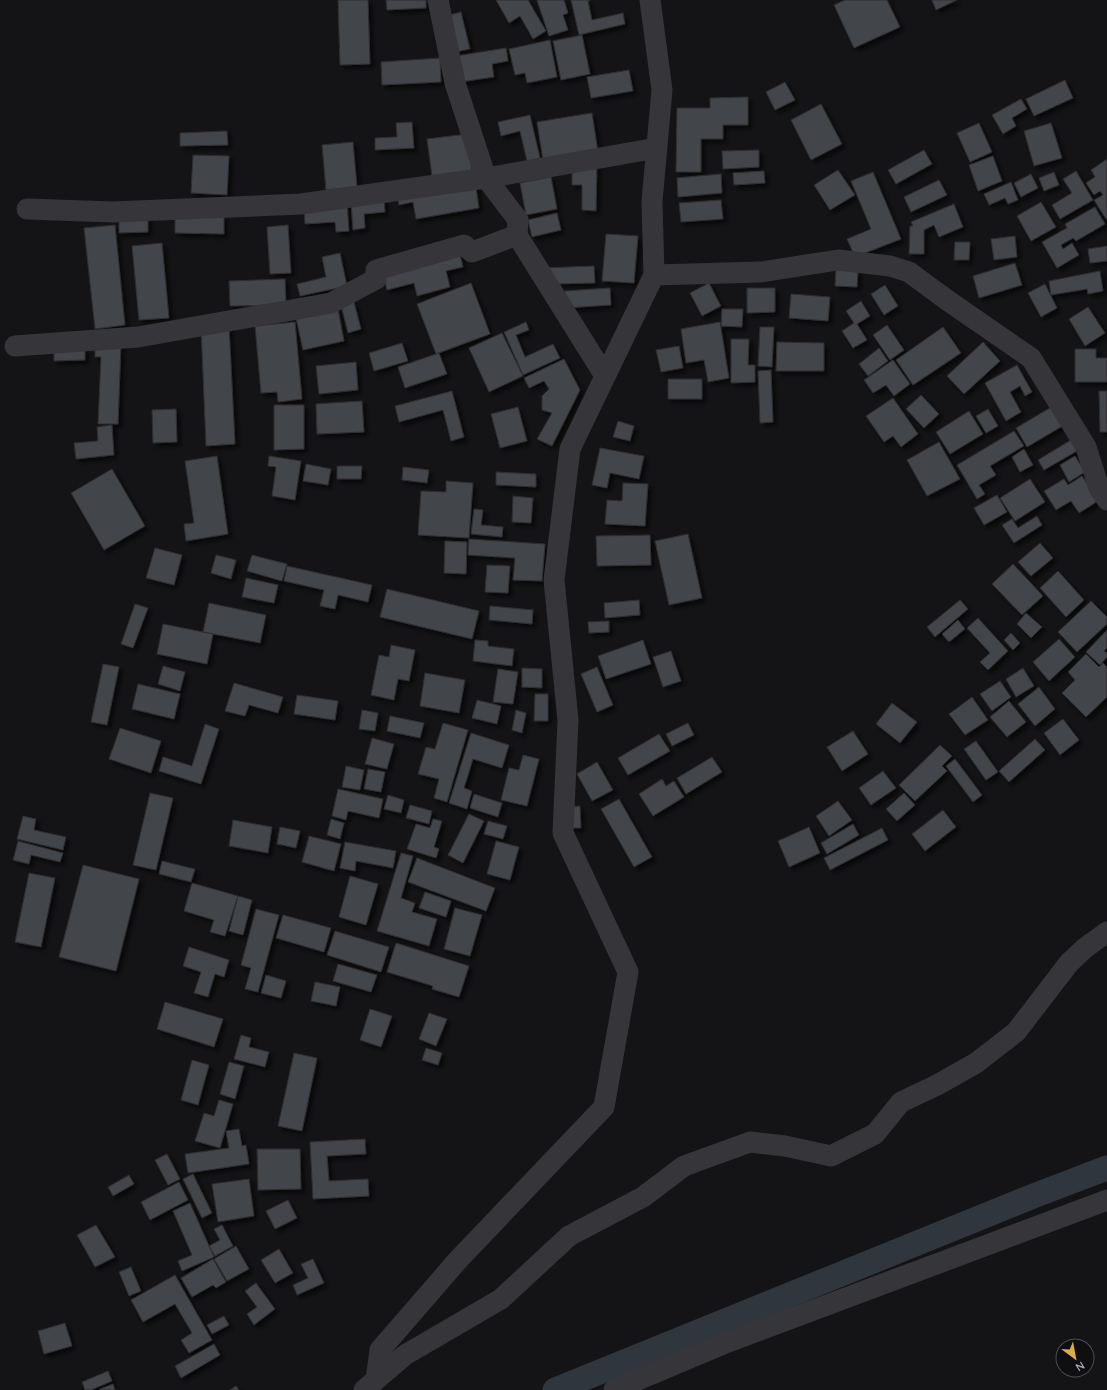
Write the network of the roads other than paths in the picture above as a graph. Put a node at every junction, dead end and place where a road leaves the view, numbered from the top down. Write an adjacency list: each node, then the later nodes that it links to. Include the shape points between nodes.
1 (438, 0): 4 (street, via 455,83)
2 (650, 0): 3 (street, via 662,90)
3 (657, 148): 4 (street); 7 (street, via 652,202)
4 (486, 178): 5 (street, via 300,204 113,212); 6 (street, via 518,220)
5 (26, 209)
6 (517, 235): 8 (street, via 472,252 464,245 376,270 376,279 331,303 138,337); 9 (street)
7 (654, 275): 9 (street); 10 (street, via 761,272 838,260 890,266 909,272 1032,358 1086,447 1099,488)
8 (15, 346)
9 (605, 376): 13 (street, via 570,449 554,580 568,720 562,833 628,972 604,1107 458,1260 380,1350)
10 (1107, 500)
11 (1107, 932): 13 (street, via 1068,964 1016,1032 976,1064 901,1102 875,1134 831,1156 785,1146 750,1142 684,1166 643,1197 569,1236 501,1299 405,1354)
12 (1107, 1200): 14 (street, via 731,1341)
13 (370, 1385)
14 (614, 1390)

